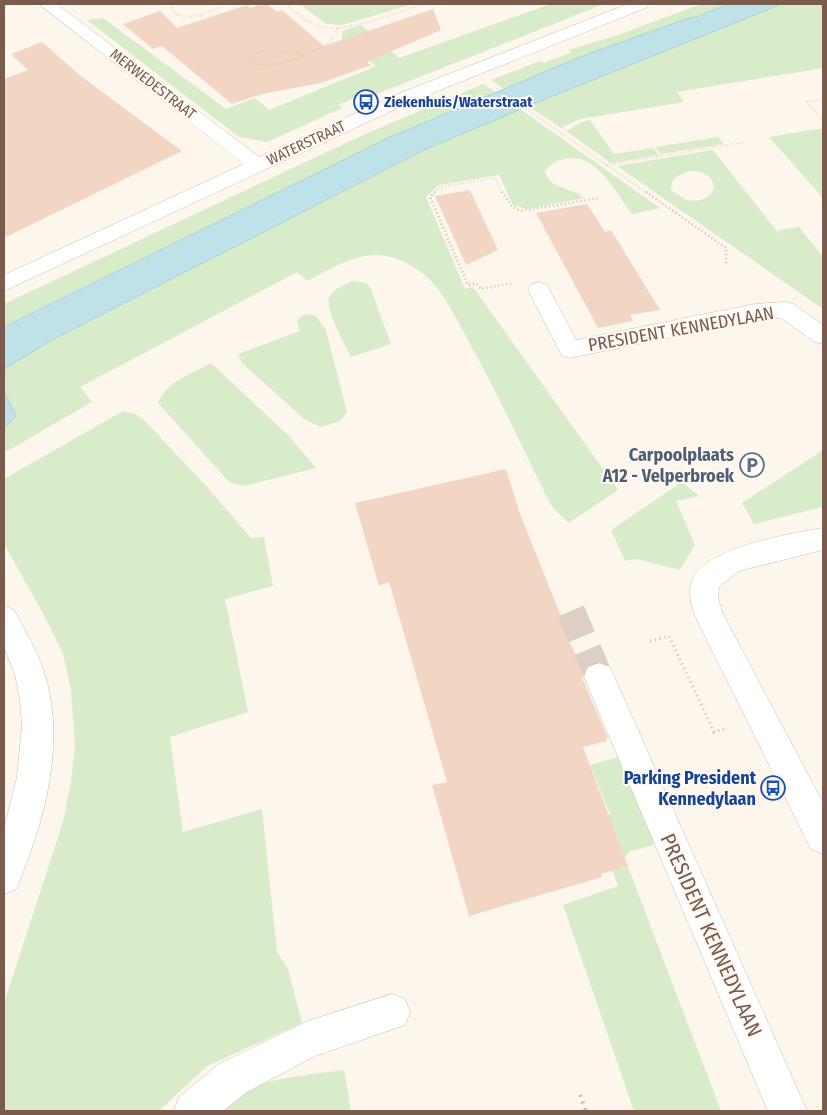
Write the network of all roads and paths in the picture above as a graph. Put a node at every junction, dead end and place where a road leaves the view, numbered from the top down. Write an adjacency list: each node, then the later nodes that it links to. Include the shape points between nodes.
1 (47, 4): 13 (street, MERWEDESTRAAT)
2 (172, 4): 3 (path, via 173,12 186,18)
3 (224, 4)
4 (287, 4): 7 (path, via 300,16 323,27)
5 (425, 4): 7 (path)
6 (642, 4): 13 (street, WATERSTRAAT, via 409,96)
7 (338, 27): 8 (path, via 335,35 324,45)
8 (303, 54): 8 (path, via 263,67 252,63 249,57 266,50)
9 (498, 89): 14 (path)
10 (823, 99): 11 (path, via 806,102)
11 (823, 120)
12 (746, 142): 14 (path)
13 (258, 165): 17 (street, WATERSTRAAT)
14 (605, 165): 16 (path, via 726,248)
15 (600, 198): 18 (path, via 519,211 510,206 495,178 440,187 430,197 468,285 477,284 481,289 531,279)
16 (726, 266)
17 (4, 284)
18 (538, 290): 19 (street, PRESIDENT KENNEDYLAAN, via 570,350 755,312 785,310)
19 (823, 336)
20 (823, 539): 25 (street, via 727,564 706,582 704,598 710,617)
21 (4, 619): 26 (street, via 30,675 37,759 30,798)
22 (650, 641): 24 (path, via 669,636)
23 (599, 677): 31 (street, PRESIDENT KENNEDYLAAN)
24 (706, 716)
25 (823, 837)
26 (4, 876)
27 (392, 1012): 29 (street, via 308,1040 233,1078)
28 (580, 1095): 30 (path)
29 (193, 1111)
30 (586, 1111)
31 (788, 1111)

